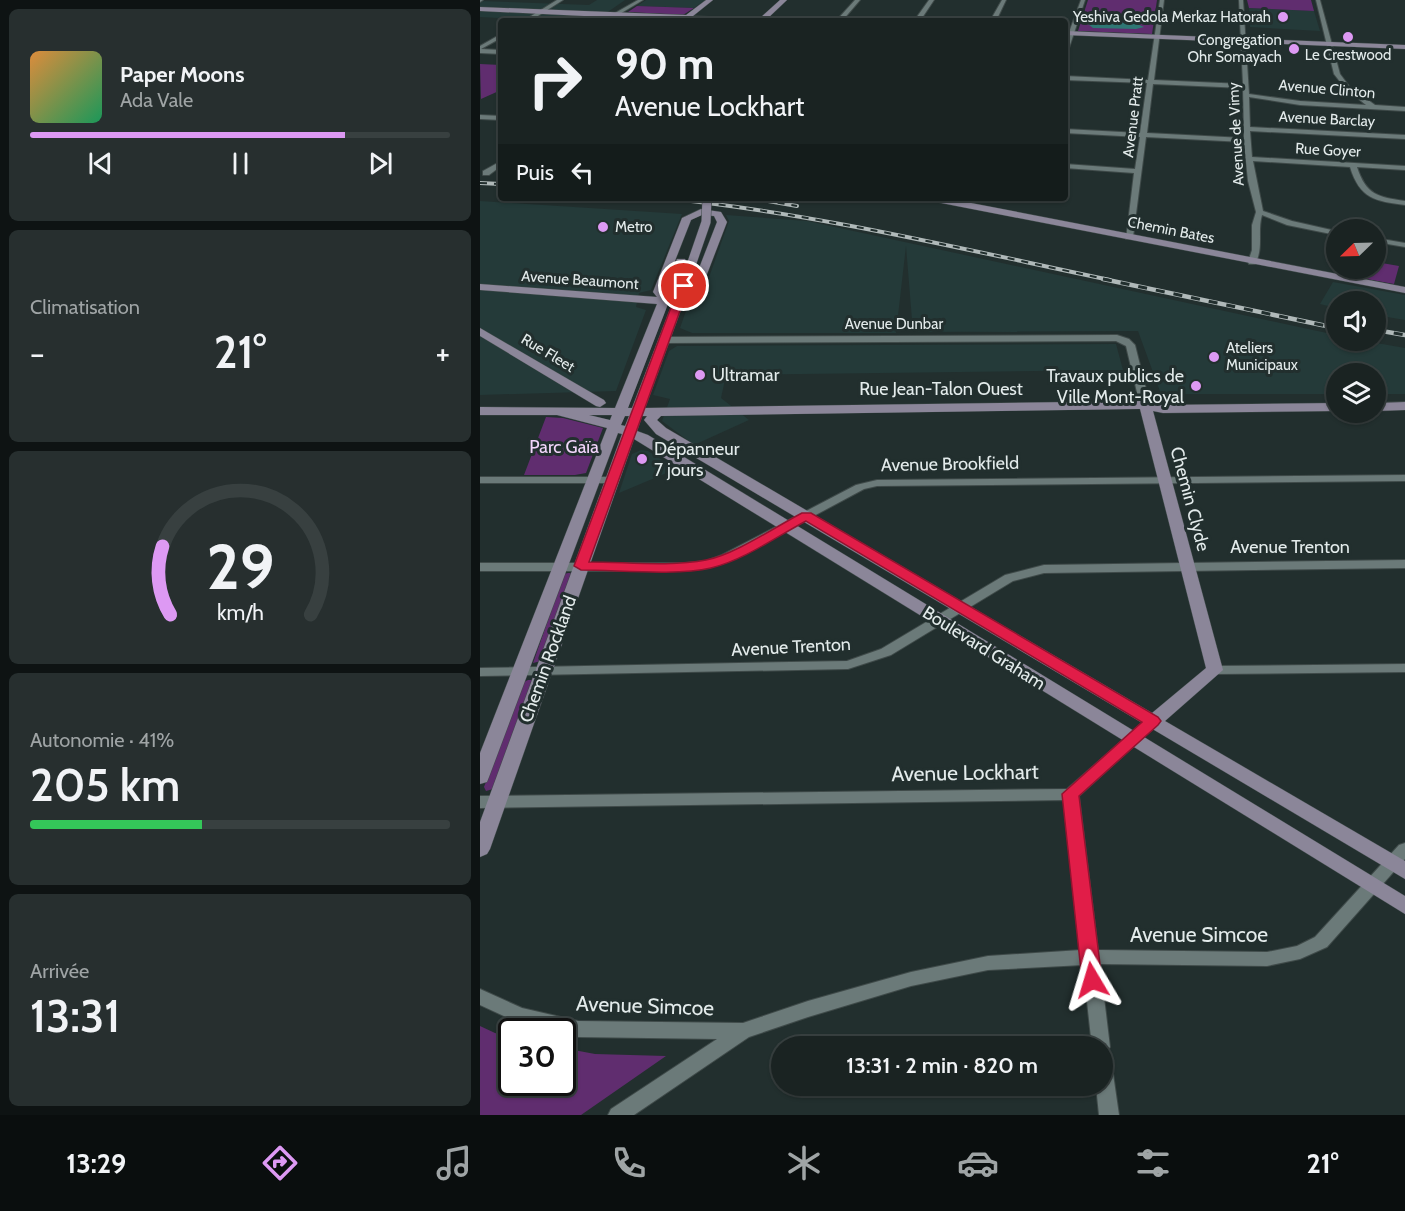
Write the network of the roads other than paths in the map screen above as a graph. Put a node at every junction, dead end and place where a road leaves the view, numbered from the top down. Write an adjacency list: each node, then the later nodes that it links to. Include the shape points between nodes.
1 (561, 0): 14 (street)
2 (629, 0): 15 (street)
3 (642, 0): 15 (street)
4 (710, 0): 19 (street)
5 (784, 0): 20 (street)
6 (858, 0): 21 (street)
7 (932, 0): 22 (street)
8 (1004, 0): 23 (street)
9 (1083, 0): 24 (street)
10 (1162, 0): 25 (street, Avenue Pratt)
11 (1241, 0): 27 (street, Avenue de Vimy)
12 (1317, 0): 28 (street)
13 (480, 9): 14 (street)
14 (542, 11): 15 (street); 16 (street)
15 (614, 14): 17 (street); 18 (street)
16 (531, 18)
17 (608, 18)
18 (671, 18)
19 (686, 18)
20 (764, 18)
21 (841, 18)
22 (919, 18)
23 (995, 18)
24 (1069, 33): 25 (street)
25 (1157, 37): 27 (street); 33 (street, Avenue Pratt)
26 (498, 38): 30 (street)
27 (1244, 40): 28 (street); 34 (street, Avenue de Vimy)
28 (1328, 43): 29 (street); 36 (street, via 1347,87)
29 (1405, 47)
30 (480, 50): 31 (street)
31 (498, 52)
32 (1068, 78): 33 (street)
33 (1150, 82): 34 (street); 42 (street, Avenue Pratt)
34 (1246, 86): 35 (street, Avenue de Vimy)
35 (1246, 95): 36 (street, Avenue Clinton); 40 (street, Avenue de Vimy)
36 (1373, 107): 37 (street, Avenue Clinton)
37 (1405, 109)
38 (480, 117): 39 (street)
39 (498, 118)
40 (1247, 129): 43 (street, Avenue Barclay); 44 (street, Avenue de Vimy)
41 (1068, 131): 42 (street)
42 (1145, 135): 44 (street); 50 (street, Avenue Pratt)
43 (1405, 137)
44 (1248, 140): 45 (street, Avenue de Vimy)
45 (1250, 159): 47 (street, Rue Goyer); 56 (street, Avenue de Vimy, via 1253,197)
46 (498, 165): 51 (street)
47 (1353, 165): 49 (street, Rue Goyer); 55 (street, via 1363,190)
48 (1068, 166): 50 (street)
49 (1405, 168)
50 (1139, 171): 58 (street, Avenue Pratt)
51 (486, 173)
52 (697, 201): 62 (street, Chemin Rockland, via 696,221)
53 (707, 201): 62 (street, Chemin Rockland, bridge, via 706,222)
54 (946, 201): 58 (street, Chemin Bates)
55 (1405, 203)
56 (1260, 212): 57 (street); 61 (street, Avenue de Vimy, via 1255,221 1257,254)
57 (1326, 231)
58 (1129, 237): 61 (street, Chemin Bates)
59 (1386, 242): 60 (street)
60 (1405, 245)
61 (1252, 262): 64 (street, Chemin Bates)
62 (679, 284): 65 (street, Chemin Rockland); 66 (street, Chemin Rockland)
63 (480, 287): 65 (street, Avenue Beaumont)
64 (1405, 290)
65 (665, 300): 66 (street, Avenue Beaumont); 66 (street, Chemin Rockland, via 658,292 687,218 697,213 716,214 722,222 694,295); 77 (street, Chemin Rockland)
66 (679, 300): 69 (street, Chemin Rockland)
67 (480, 331): 74 (street, Rue Fleet)
68 (1125, 339): 69 (street, Avenue Dunbar); 75 (street, Chemin Clyde, via 1130,345)
69 (664, 340): 80 (street, Chemin Rockland)
70 (1326, 399): 75 (street, Rue Jean-Talon Ouest, via 1160,400)
71 (1386, 399): 72 (street)
72 (1405, 399)
73 (480, 401): 74 (street, Rue Jean-Talon Ouest)
74 (600, 403): 77 (street, Rue Jean-Talon Ouest)
75 (1144, 405): 78 (street, Rue Jean-Talon Ouest, via 1163,409); 81 (street, Rue Jean-Talon Ouest); 90 (street, Chemin Clyde)
76 (1405, 406): 79 (street)
77 (623, 407): 80 (street, Rue Jean-Talon Ouest); 83 (street, Rue Jean-Talon Ouest); 85 (street, Chemin Rockland)
78 (1326, 407)
79 (1386, 407)
80 (639, 408): 81 (street, Rue Jean-Talon Ouest); 84 (street, Rue Jean-Talon Ouest); 87 (street, Chemin Rockland)
81 (773, 409): 84 (street, Rue Jean-Talon Ouest)
82 (480, 411): 83 (street, Rue Jean-Talon Ouest)
83 (555, 411): 85 (street, Boulevard Graham)
84 (657, 412): 86 (street, via 650,420)
85 (616, 427): 87 (street, Boulevard Graham); 92 (street, Chemin Rockland)
86 (661, 431): 87 (street); 94 (street, Boulevard Graham)
87 (643, 439): 88 (street, Chemin Rockland); 88 (street); 95 (street, Boulevard Graham)
88 (623, 452): 93 (street, Chemin Rockland)
89 (1405, 478): 90 (street, Avenue Brookfield)
90 (1164, 479): 94 (street, Avenue Brookfield, via 877,483 860,487); 99 (street, Chemin Clyde)
91 (480, 480): 92 (street)
92 (596, 480): 93 (street); 97 (street, Chemin Rockland)
93 (612, 480): 98 (street, Chemin Rockland)
94 (807, 516): 95 (street, Avenue Brookfield); 101 (street, Boulevard Graham)
95 (786, 527): 98 (street, Avenue Brookfield, via 708,564); 102 (street, Boulevard Graham)
96 (1405, 564): 99 (street, Avenue Trenton)
97 (561, 566): 98 (street, Avenue Brookfield); 100 (street, Avenue Brookfield); 105 (street, Chemin Rockland)
98 (581, 566): 107 (street, Chemin Rockland)
99 (1187, 566): 101 (street, Avenue Trenton, via 1034,571 1009,578); 104 (street, Chemin Clyde)
100 (480, 567)
101 (961, 608): 102 (street, Avenue Trenton); 108 (street, Boulevard Graham)
102 (940, 621): 107 (street, Avenue Trenton, via 886,652 848,665); 109 (street, Boulevard Graham)
103 (1405, 668): 104 (street)
104 (1215, 670): 108 (street)
105 (520, 671): 106 (street, Avenue Trenton); 107 (street, Avenue Trenton); 110 (street, Chemin Rockland)
106 (480, 672)
107 (544, 672): 112 (street, Chemin Rockland)
108 (1153, 721): 109 (street); 115 (street, Boulevard Graham)
109 (1132, 739): 111 (street); 116 (street, Boulevard Graham)
110 (480, 777)
111 (1071, 794): 112 (street, Avenue Lockhart); 118 (street)
112 (489, 802): 113 (street, Chemin Rockland)
113 (480, 849)
114 (1405, 849): 115 (street, Avenue Simcoe)
115 (1398, 867): 116 (street, Avenue Simcoe)
116 (1370, 885): 117 (street, Boulevard Graham); 118 (street, Avenue Simcoe, via 1321,942 1300,952 1267,959)
117 (1405, 906)
118 (1089, 957): 120 (street, Avenue Simcoe, via 988,963 911,979); 121 (street)
119 (480, 997): 120 (street, Avenue Simcoe, via 519,1015 578,1029)
120 (743, 1031): 123 (street, Avenue Simcoe)
121 (1100, 1036)
122 (1107, 1096): 124 (street)
123 (618, 1115)
124 (1109, 1115)

